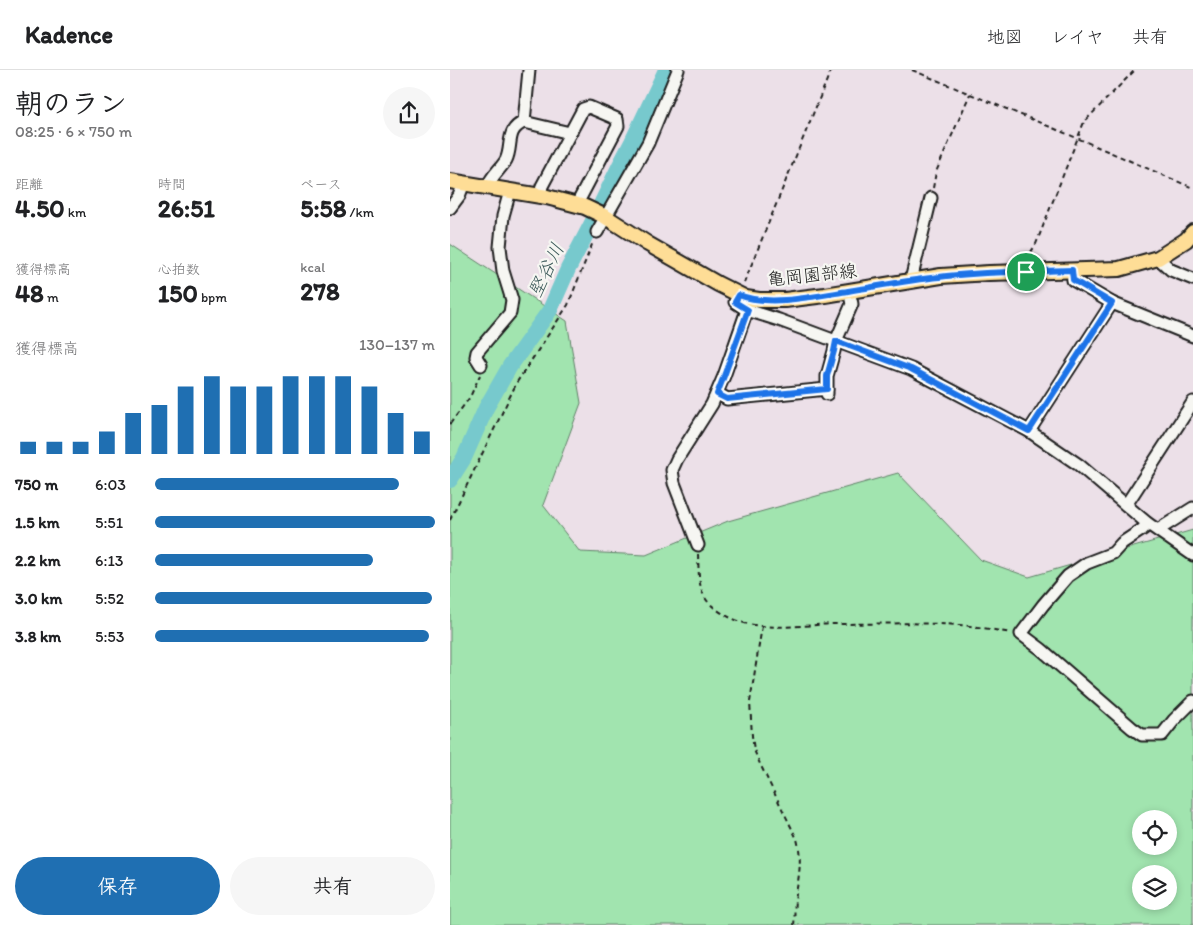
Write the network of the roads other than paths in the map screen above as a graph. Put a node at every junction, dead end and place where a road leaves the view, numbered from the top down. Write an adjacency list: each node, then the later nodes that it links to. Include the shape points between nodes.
1 (529, 70): 3 (street)
2 (678, 70): 12 (street, via 648,143)
3 (524, 122): 4 (street); 6 (street, via 512,131 506,160)
4 (570, 133): 8 (street); 10 (street, via 583,109 589,107 617,119 618,126)
5 (457, 182): 6 (main road, 亀岡園部線); 11 (street, via 459,196)
6 (487, 187): 7 (main road, 亀岡園部線)
7 (510, 191): 8 (main road, 亀岡園部線); 25 (street, via 500,247 512,300 510,314 477,352)
8 (540, 196): 10 (main road, 亀岡園部線)
9 (931, 198): 17 (street)
10 (577, 204): 12 (main road, 亀岡園部線)
11 (450, 208)
12 (606, 217): 13 (street); 20 (main road, 亀岡園部線)
13 (597, 232)
14 (1193, 232): 15 (main road, 亀岡園部線)
15 (1158, 258): 16 (main road, 亀岡園部線, via 1119,269); 18 (street, via 1171,270)
16 (1072, 270): 17 (main road, 亀岡園部線); 21 (street, via 1073,280)
17 (911, 280): 19 (main road, 亀岡園部線)
18 (1193, 280)
19 (849, 291): 20 (main road, 亀岡園部線, via 785,300 759,300); 24 (street, via 852,304)
20 (739, 295): 22 (street, via 735,302)
21 (1112, 303): 23 (street); 28 (street)
22 (748, 310): 24 (street); 26 (street)
23 (1193, 336)
24 (836, 341): 26 (street, via 827,376 827,393 727,399); 28 (street, via 911,369)
25 (481, 365)
26 (717, 394): 33 (street, via 672,470)
27 (1193, 402): 29 (street)
28 (1029, 431): 29 (street, via 1079,465)
29 (1126, 505): 31 (street)
30 (1193, 508): 32 (street)
31 (1148, 523): 32 (street); 35 (street, via 1113,553 1087,563 1068,576 1021,634 1142,735 1162,735)
32 (1158, 530): 34 (street)
33 (698, 545)
34 (1193, 555)
35 (1193, 701)

